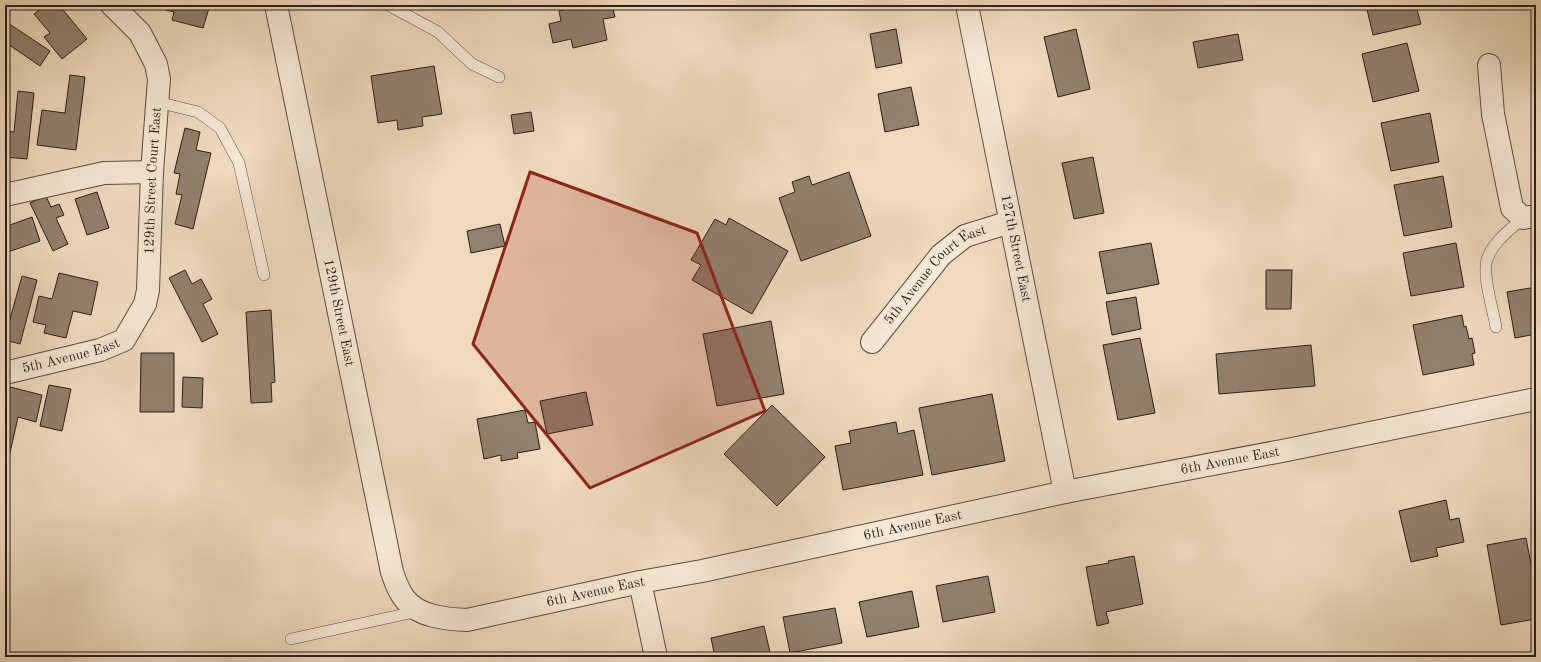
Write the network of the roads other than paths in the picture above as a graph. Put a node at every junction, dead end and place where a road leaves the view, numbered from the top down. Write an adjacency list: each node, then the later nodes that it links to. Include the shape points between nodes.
1 (112, 5): 7 (street, 129th Street Court East, via 140,33 156,64 159,79)
2 (276, 5): 20 (street, 129th Street East, via 390,567 397,587 405,599)
3 (388, 5): 6 (lane, via 438,32 472,64)
4 (967, 5): 11 (street, 127th Street East)
5 (1489, 65): 10 (street, via 1493,114 1512,208)
6 (499, 77)
7 (157, 102): 8 (street, 129th Street Court East); 12 (lane, via 198,112 220,128 239,163)
8 (152, 172): 9 (street, via 104,174); 14 (street, 129th Street Court East, via 148,290 145,304)
9 (5, 195)
10 (1529, 217): 13 (lane, via 1496,244 1488,256 1485,268)
11 (1010, 222): 15 (street, 5th Avenue Court East, via 965,236 941,255); 18 (street, 127th Street East)
12 (264, 275)
13 (1496, 327)
14 (131, 329): 16 (street, 5th Avenue East, via 124,340 100,350)
15 (872, 342)
16 (5, 373)
17 (1536, 399): 18 (street, 6th Avenue East)
18 (1065, 492): 19 (street, 6th Avenue East, via 702,571)
19 (640, 582): 20 (street, 6th Avenue East, via 467,620 448,620); 22 (street)
20 (420, 611): 21 (lane)
21 (291, 639)
22 (656, 657)

